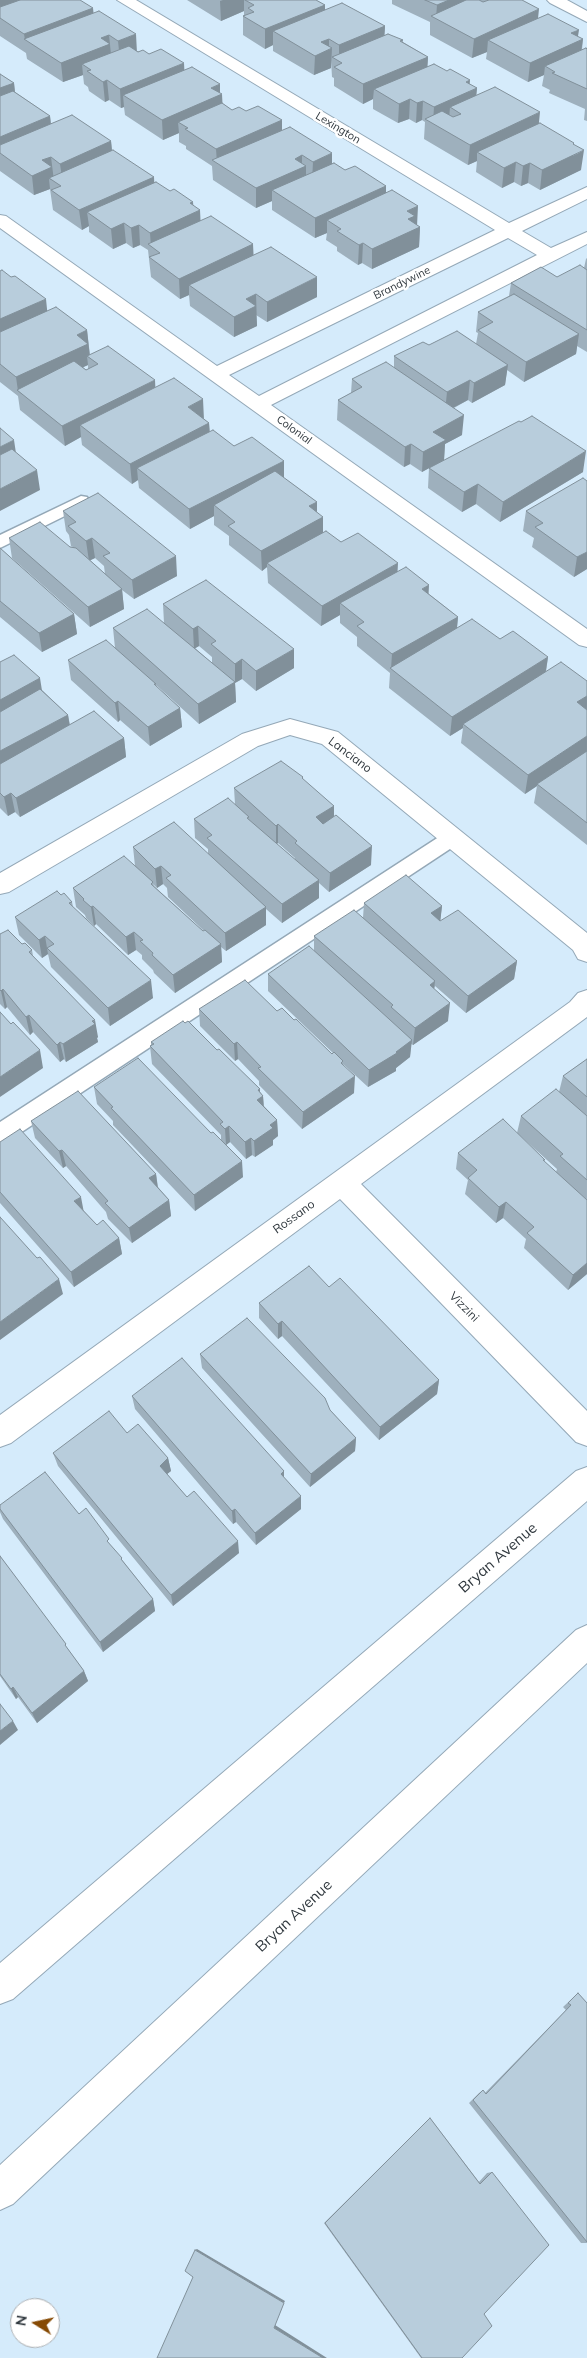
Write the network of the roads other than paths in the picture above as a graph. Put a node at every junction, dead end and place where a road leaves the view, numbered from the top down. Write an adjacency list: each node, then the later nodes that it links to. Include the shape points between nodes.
1 (125, 0): 6 (street, Lexington)
2 (555, 0): 3 (street)
3 (587, 17)
4 (587, 192): 6 (street, Brandywine)
5 (0, 220): 9 (street, Colonial)
6 (510, 230): 8 (street, Lexington); 9 (street, Brandywine)
7 (587, 237): 8 (street)
8 (551, 256): 10 (street)
9 (216, 374): 10 (street, Colonial)
10 (258, 404): 13 (street, Colonial)
11 (80, 501): 12 (lane)
12 (0, 542)
13 (587, 640)
14 (452, 838): 15 (street, Lanciano, via 330,738 290,727 250,740); 16 (street, Lanciano, via 582,943); 18 (lane)
15 (0, 885)
16 (587, 952)
17 (587, 1000): 19 (street, Rossano)
18 (0, 1134)
19 (342, 1183): 20 (street, Vizzini); 21 (street, Rossano)
20 (587, 1432)
21 (0, 1433)
22 (587, 1481): 24 (street, Bryan Avenue)
23 (587, 1641): 25 (street, Bryan Avenue)
24 (0, 1986)
25 (0, 2190)

